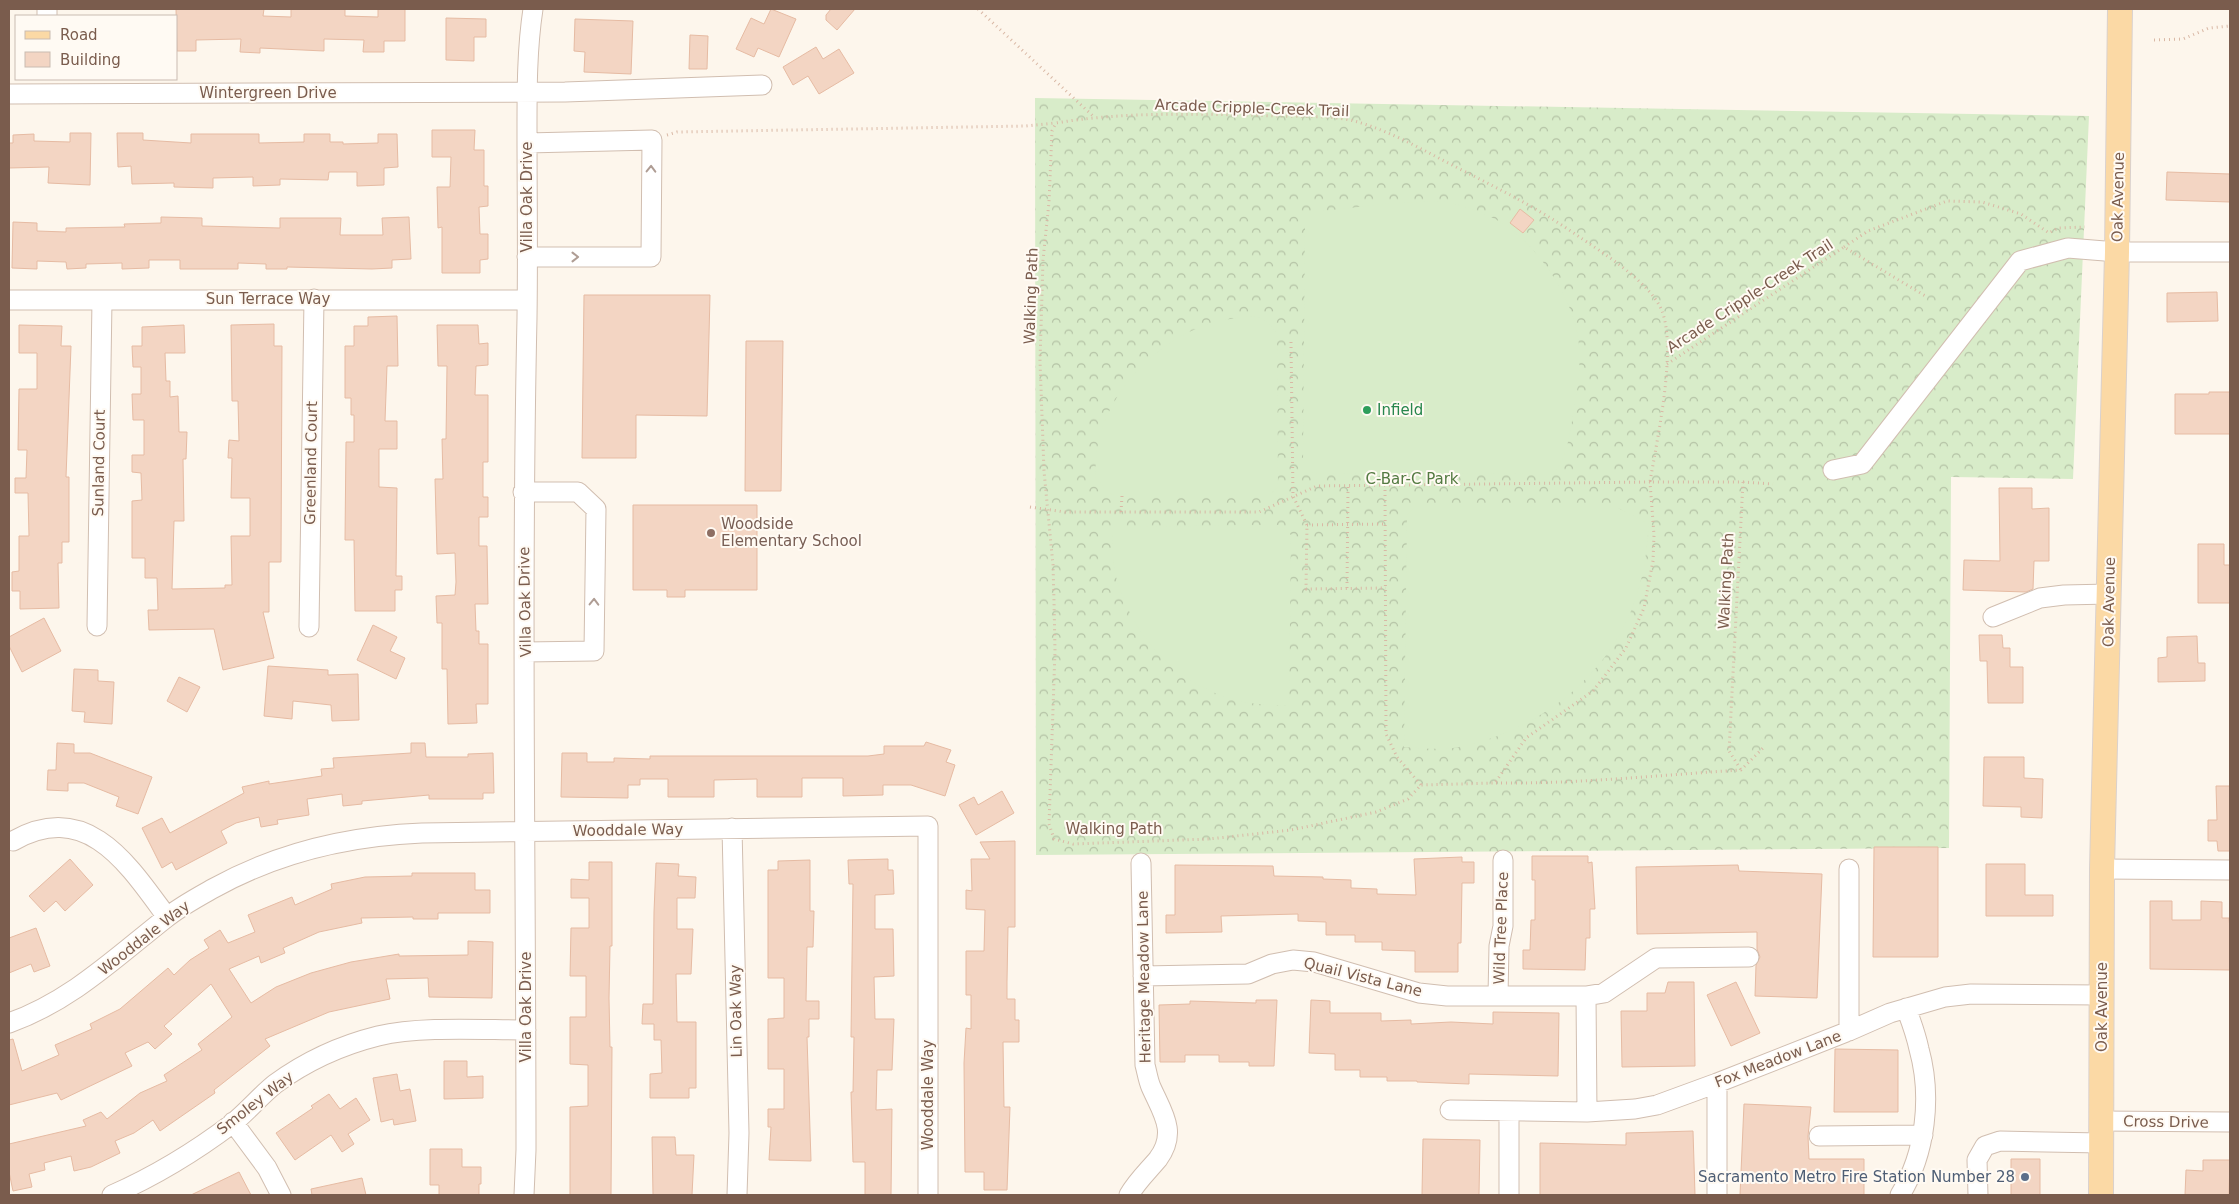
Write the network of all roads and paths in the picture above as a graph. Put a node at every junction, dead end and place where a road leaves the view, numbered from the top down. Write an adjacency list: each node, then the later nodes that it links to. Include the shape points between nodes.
1 (533, 9): 8 (street, Villa Oak Drive)
2 (978, 9): 10 (path)
3 (2120, 9): 16 (main road, Oak Avenue)
4 (2230, 26): 5 (path, via 2209,28 2183,39)
5 (2154, 40)
6 (762, 85): 8 (street, Wintergreen Drive)
7 (44, 86): 8 (street, Wintergreen Drive); 9 (street, Wintergreen Drive)
8 (527, 92): 13 (street, Villa Oak Drive)
9 (9, 94)
10 (1094, 116): 11 (path); 25 (path, Arcade Cripple-Creek Trail, via 1321,118 1357,122 1407,142 1542,211 1646,286 1663,312)
11 (1056, 123): 12 (path, via 677,132); 36 (path, Walking Path, via 1052,131 1043,260 1040,361)
12 (652, 140): 13 (street); 18 (street, one-way to 12, via 650,257)
13 (527, 143): 18 (street, Villa Oak Drive)
14 (2085, 227): 15 (path, Arcade Cripple-Creek Trail, via 2058,228 2049,233 2021,214 1990,204 1947,201 1868,231)
15 (1844, 247): 19 (path, Arcade Cripple-Creek Trail); 25 (path, Arcade Cripple-Creek Trail)
16 (2117, 252): 17 (street); 26 (street, via 2068,248 2020,261 1862,464); 43 (main road, Oak Avenue)
17 (2230, 252)
18 (527, 257): 23 (street, Villa Oak Drive)
19 (1927, 297)
20 (314, 299): 22 (street, Sun Terrace Way); 23 (street, Sun Terrace Way); 46 (street, Greenland Court)
21 (9, 300): 22 (street, Sun Terrace Way)
22 (102, 300): 45 (street, Sunland Court)
23 (527, 300): 32 (street, Villa Oak Drive)
24 (1291, 342): 34 (path)
25 (1667, 364): 27 (path)
26 (1833, 470)
27 (1650, 482): 28 (path); 30 (path); 50 (path, via 1653,561 1644,608 1626,648 1593,691 1526,738)
28 (1743, 482): 29 (path); 49 (path, Walking Path, via 1729,751)
29 (1773, 484)
30 (1385, 485): 31 (path); 39 (path)
31 (1348, 486): 34 (path, via 1317,486); 38 (path)
32 (523, 492): 47 (street, Villa Oak Drive); 47 (street, one-way to 32, via 594,651 596,509 578,492)
33 (1122, 496): 37 (path)
34 (1292, 496): 37 (path, via 1259,512); 40 (path)
35 (1030, 507): 36 (path)
36 (1047, 509): 37 (path); 51 (path, Walking Path, via 1055,635 1049,824 1054,839 1073,844 1209,839 1274,832 1376,812 1408,799)
37 (1121, 512)
38 (1348, 524): 39 (path); 40 (path); 41 (path)
39 (1386, 524): 42 (path)
40 (1306, 525): 41 (path, via 1306,589)
41 (1347, 588): 42 (path)
42 (1386, 588): 51 (path, via 1386,734 1397,757)
43 (2109, 594): 44 (street, via 2064,594 2040,598); 58 (main road, Oak Avenue)
44 (1994, 617)
45 (97, 626)
46 (309, 627)
47 (525, 652): 53 (street, Villa Oak Drive)
48 (1764, 747): 49 (path)
49 (1742, 770): 50 (path, via 1552,783)
50 (1495, 783): 51 (path)
51 (1422, 784)
52 (732, 828): 53 (street, Wooddale Way); 82 (street, Lin Oak Way, via 739,1133); 83 (street, Wooddale Way, via 928,826)
53 (526, 832): 60 (street, Wooddale Way, via 402,834 324,845 254,868 195,898); 68 (street, Villa Oak Drive)
54 (13, 840): 60 (street, via 38,829 59,827 98,840 130,866)
55 (1503, 860): 64 (street, Wild Tree Place)
56 (1142, 863): 62 (street, Heritage Meadow Lane)
57 (1849, 869): 69 (street)
58 (2102, 870): 59 (street); 63 (main road, Oak Avenue)
59 (2230, 870)
60 (167, 917): 67 (street, Wooddale Way, via 92,979 47,1006)
61 (1749, 957): 65 (street, Quail Vista Lane, via 1656,958 1604,993)
62 (1143, 976): 64 (street, Quail Vista Lane, via 1248,974 1293,960 1314,962 1419,993); 84 (street, Heritage Meadow Lane, via 1145,1065 1167,1121 1167,1138 1158,1158)
63 (2102, 995): 66 (street, Fox Meadow Lane, via 1970,994); 76 (main road, Oak Avenue)
64 (1498, 996): 65 (street, Quail Vista Lane)
65 (1586, 996): 73 (street)
66 (1906, 1008): 69 (street, Fox Meadow Lane); 77 (street, via 1920,1049 1924,1077)
67 (9, 1023)
68 (526, 1030): 74 (street, Smoley Way, via 408,1031 357,1042 298,1069); 81 (street, Villa Oak Drive)
69 (1849, 1032): 70 (street, Fox Meadow Lane)
70 (1717, 1083): 73 (street, Fox Meadow Lane, via 1635,1109); 86 (street)
71 (1450, 1110): 72 (street, Fox Meadow Lane)
72 (1509, 1111): 73 (street, Fox Meadow Lane); 85 (street)
73 (1586, 1112)
74 (234, 1122): 79 (street, Smoley Way, via 170,1166); 80 (street, via 267,1168)
75 (2230, 1122): 76 (street, Cross Drive)
76 (2101, 1132): 88 (street, Cross Drive, via 2000,1141 1985,1146 1977,1160); 89 (main road, Oak Avenue)
77 (1922, 1135): 78 (street); 87 (street, via 1913,1167)
78 (1819, 1136)
79 (112, 1195)
80 (281, 1195)
81 (524, 1195)
82 (737, 1195)
83 (928, 1195)
84 (1130, 1195)
85 (1509, 1195)
86 (1717, 1195)
87 (1900, 1195)
88 (1978, 1195)
89 (2101, 1195)

